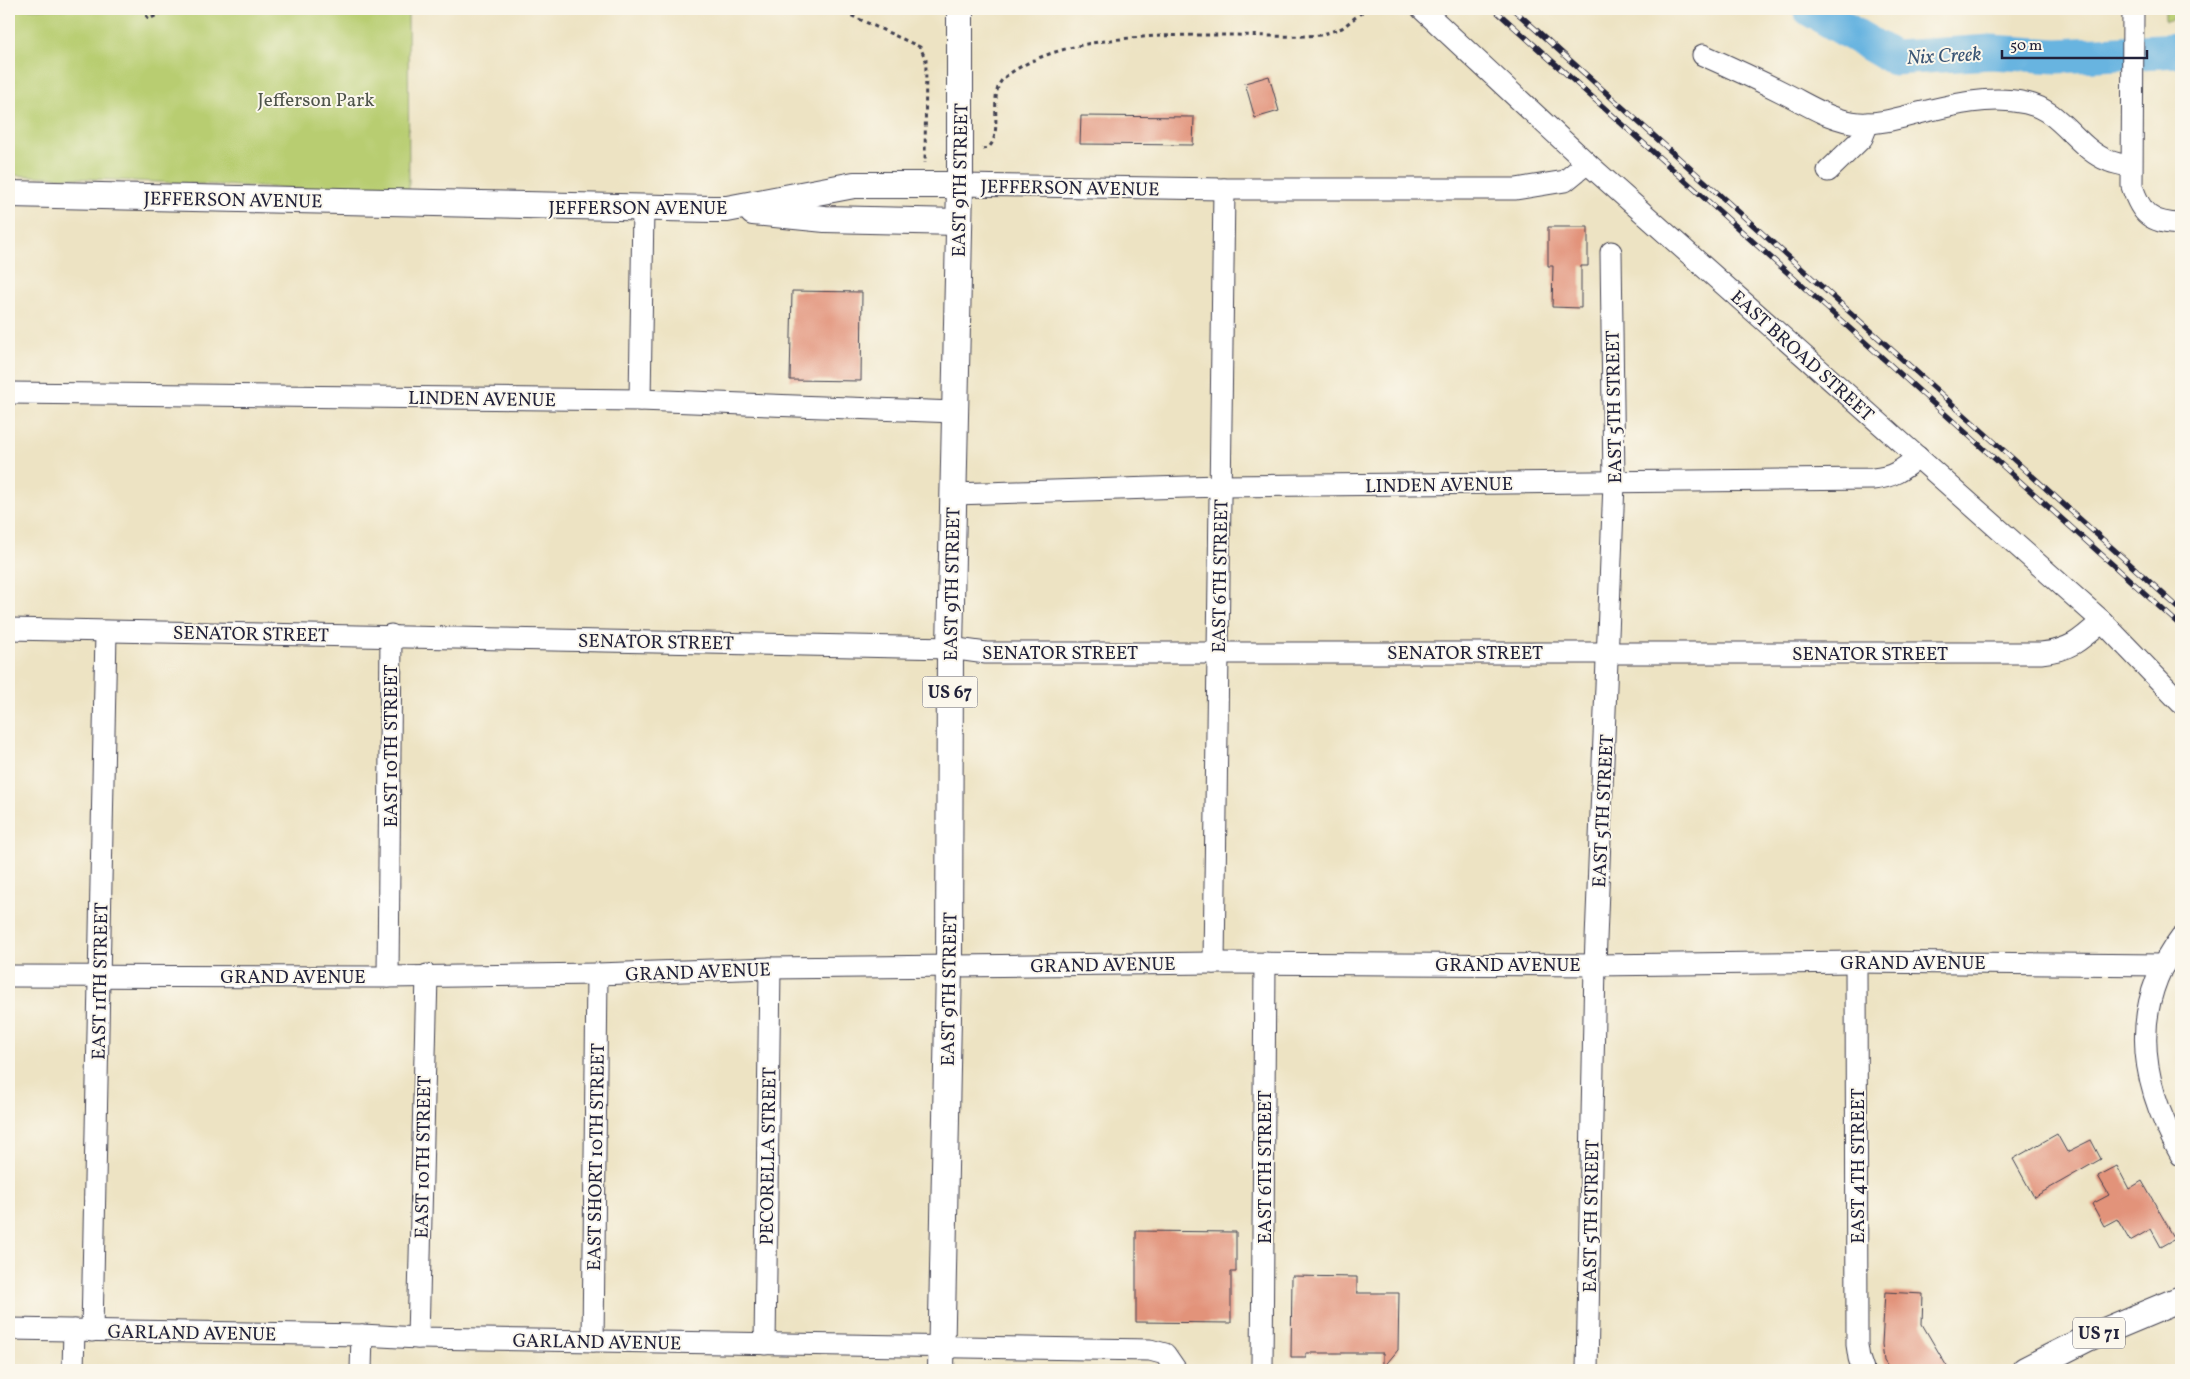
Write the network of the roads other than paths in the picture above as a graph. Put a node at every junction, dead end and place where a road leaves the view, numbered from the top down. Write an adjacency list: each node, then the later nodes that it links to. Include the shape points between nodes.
1 (1422, 9): 6 (street, EAST BROAD STREET)
2 (2133, 9): 7 (street)
3 (960, 12): 9 (main road, EAST 9TH STREET / US 67)
4 (1703, 55): 5 (street, via 1832,118)
5 (1868, 123): 7 (street, via 1978,101 2028,103 2049,112 2108,161); 8 (street, via 1862,138)
6 (1587, 163): 10 (street, JEFFERSON AVENUE, via 1565,181 1516,189); 20 (street, EAST BROAD STREET)
7 (2131, 166): 15 (street, via 2132,186 2142,212 2158,220)
8 (1828, 171)
9 (960, 185): 10 (street, JEFFERSON AVENUE); 12 (main road, JEFFERSON AVENUE, via 854,184); 14 (main road, EAST 9TH STREET / US 67)
10 (1224, 189): 22 (street, EAST 6TH STREET)
11 (9, 194): 13 (main road, JEFFERSON AVENUE)
12 (727, 208): 13 (main road, JEFFERSON AVENUE); 14 (main road, via 800,218)
13 (643, 209): 18 (street)
14 (959, 222): 19 (main road, EAST 9TH STREET / US 67)
15 (2181, 224)
16 (1611, 252): 21 (street, EAST 5TH STREET)
17 (9, 392): 18 (street, LINDEN AVENUE)
18 (640, 400): 19 (street, LINDEN AVENUE)
19 (955, 412): 23 (main road, EAST 9TH STREET / US 67)
20 (1918, 457): 21 (street, LINDEN AVENUE, via 1890,477 1873,479); 24 (street, EAST BROAD STREET)
21 (1614, 483): 22 (street, LINDEN AVENUE); 29 (street, EAST 5TH STREET)
22 (1220, 486): 23 (street, LINDEN AVENUE); 30 (street, EAST 6TH STREET)
23 (953, 494): 28 (main road, EAST 9TH STREET / US 67)
24 (2102, 621): 29 (street, SENATOR STREET, via 2075,645 2041,653); 31 (street, EAST BROAD STREET)
25 (9, 629): 26 (street, SENATOR STREET)
26 (106, 632): 27 (street, SENATOR STREET); 41 (street, EAST 11TH STREET)
27 (391, 635): 28 (street, SENATOR STREET); 44 (street, EAST 10TH STREET)
28 (950, 648): 30 (street, SENATOR STREET, via 986,653); 38 (main road, EAST 9TH STREET / US 67)
29 (1609, 652): 30 (street, SENATOR STREET); 36 (street, EAST 5TH STREET)
30 (1218, 653): 34 (street, EAST 6TH STREET)
31 (2181, 703)
32 (2181, 937): 37 (street)
33 (1856, 962): 36 (street, GRAND AVENUE); 37 (street, GRAND AVENUE); 59 (street, EAST 4TH STREET, via 1857,1345)
34 (1214, 963): 35 (street, GRAND AVENUE); 38 (street, GRAND AVENUE)
35 (1266, 963): 36 (street, GRAND AVENUE); 57 (street, EAST 6TH STREET)
36 (1595, 965): 58 (street, EAST 5TH STREET)
37 (2164, 965): 45 (street, via 2150,1003 2146,1056 2154,1099)
38 (949, 966): 39 (street, GRAND AVENUE); 53 (main road, EAST 9TH STREET / US 67)
39 (770, 968): 40 (street, GRAND AVENUE); 52 (street, PECORELLA STREET)
40 (597, 974): 42 (street, GRAND AVENUE); 51 (street, EAST SHORT 10TH STREET)
41 (99, 975): 43 (street, GRAND AVENUE); 44 (street, GRAND AVENUE); 48 (street, EAST 11TH STREET)
42 (427, 975): 44 (street, GRAND AVENUE); 50 (street, EAST 10TH STREET)
43 (9, 976)
44 (388, 977)
45 (2181, 1154)
46 (2180, 1298): 60 (main road, US 71)
47 (9, 1328): 48 (street, GARLAND AVENUE)
48 (83, 1330): 49 (street, GARLAND AVENUE); 54 (street, EAST 11TH STREET)
49 (362, 1335): 50 (street, GARLAND AVENUE); 55 (street)
50 (418, 1338): 51 (street, GARLAND AVENUE)
51 (593, 1341): 52 (street, GARLAND AVENUE)
52 (765, 1344): 53 (street, GARLAND AVENUE)
53 (941, 1358): 56 (street, GARLAND AVENUE, via 1150,1350 1165,1354)
54 (74, 1370)
55 (361, 1370)
56 (1176, 1370)
57 (1262, 1370)
58 (1587, 1370)
59 (1863, 1370)
60 (2025, 1370)

